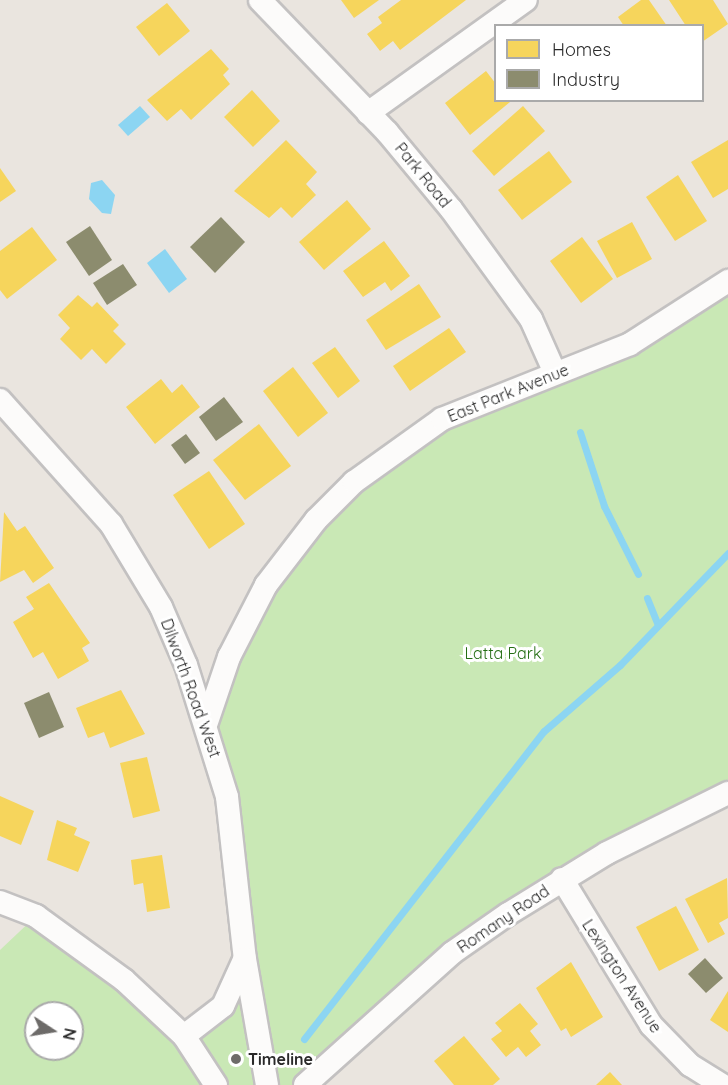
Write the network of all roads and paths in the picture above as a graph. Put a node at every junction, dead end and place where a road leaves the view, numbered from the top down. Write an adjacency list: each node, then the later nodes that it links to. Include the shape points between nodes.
1 (260, 0): 3 (street, Park Road)
2 (526, 0): 3 (street)
3 (368, 113): 5 (street, Park Road, via 451,209 531,319)
4 (728, 281): 5 (street, East Park Avenue, via 657,330)
5 (555, 373): 7 (street, East Park Avenue, via 442,419 396,448 316,520 266,585 240,633)
6 (0, 400): 7 (street, Dilworth Road West, via 59,461 130,552 174,636)
7 (207, 722): 11 (street, Dilworth Road West, via 227,797)
8 (728, 793): 9 (street, Romany Road)
9 (562, 879): 15 (street, Romany Road, via 452,954); 16 (street, Lexington Avenue, via 651,1025 690,1065)
10 (0, 902): 12 (street, via 80,945)
11 (245, 959): 12 (street, via 223,1006); 14 (street, Dilworth Road West)
12 (184, 1036): 13 (street)
13 (216, 1085)
14 (267, 1085)
15 (305, 1085)
16 (722, 1085)

